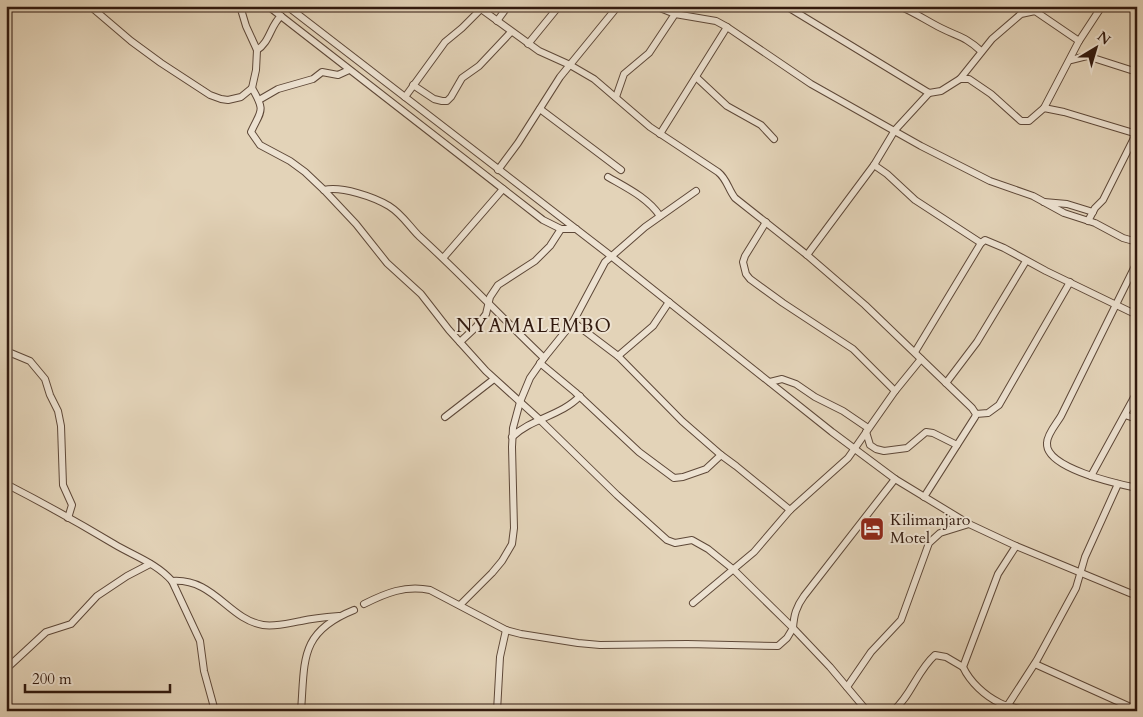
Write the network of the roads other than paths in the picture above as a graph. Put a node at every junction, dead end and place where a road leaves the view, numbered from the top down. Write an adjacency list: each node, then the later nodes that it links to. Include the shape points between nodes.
1 (90, 6): 31 (street, via 146,53 210,95 235,100)
2 (240, 6): 21 (street)
3 (268, 6): 15 (street)
4 (287, 6): 33 (street)
5 (508, 6): 16 (street)
6 (560, 6): 19 (street)
7 (618, 6): 25 (street)
8 (655, 6): 14 (street)
9 (786, 6): 32 (street)
10 (899, 6): 22 (street, via 965,38)
11 (1102, 6): 20 (street)
12 (479, 8): 16 (street); 30 (street, via 445,42)
13 (1033, 9): 20 (street); 22 (street, via 1021,14)
14 (675, 14): 17 (street, via 704,18); 34 (street, via 649,53 624,74)
15 (281, 16): 21 (street); 26 (street)
16 (497, 22): 18 (street)
17 (727, 27): 28 (street); 38 (street, via 811,84)
18 (511, 32): 19 (street); 30 (street, via 479,66 462,78 447,101 434,99)
19 (528, 44): 25 (street)
20 (1078, 44): 23 (street); 24 (street)
21 (257, 50): 31 (street)
22 (981, 52): 29 (street)
23 (1086, 56): 24 (street); 27 (street)
24 (1071, 60): 36 (street)
25 (570, 65): 34 (street); 37 (street)
26 (350, 70): 35 (street, via 338,75 322,72 313,79 278,89); 46 (street)
27 (1137, 72)
28 (696, 77): 39 (street); 41 (street, via 727,106 761,125)
29 (960, 79): 32 (street, via 941,91); 36 (street, via 975,82 1021,121 1029,121)
30 (413, 85): 33 (street)
31 (252, 88): 35 (street)
32 (929, 92): 38 (street)
33 (405, 97): 43 (street)
34 (616, 97): 39 (street)
35 (259, 100): 47 (street, via 261,110 252,136 260,145 290,161)
36 (1044, 108): 40 (street)
37 (540, 109): 43 (street); 44 (street)
38 (895, 130): 42 (street); 49 (street, via 990,181)
39 (660, 134): 53 (street, via 724,176 735,198)
40 (1136, 134): 50 (street, via 1104,200)
41 (774, 139)
42 (874, 165): 57 (street, via 915,200); 58 (street)
43 (498, 170): 55 (street)
44 (621, 170)
45 (608, 176): 51 (street, via 645,200)
46 (503, 189): 54 (street, via 549,225); 60 (street)
47 (324, 190): 60 (street, via 344,189 389,206); 69 (street, via 387,263 421,294)
48 (696, 191): 51 (street)
49 (1043, 202): 50 (street, via 1067,204); 52 (street)
50 (1093, 212): 52 (street)
51 (660, 216): 59 (street)
52 (1088, 221): 56 (street)
53 (766, 222): 58 (street); 78 (street, via 745,256 746,274 783,303 853,349)
54 (561, 229): 55 (street); 65 (street, via 543,254 498,285)
55 (576, 229): 59 (street)
56 (1137, 242)
57 (981, 243): 61 (street, via 990,241); 71 (street)
58 (807, 255): 71 (street)
59 (611, 256): 64 (street); 68 (street, via 602,266)
60 (444, 258): 65 (street)
61 (1026, 260): 63 (street); 77 (street, via 977,342)
62 (1137, 262): 66 (street)
63 (1070, 282): 66 (street); 82 (street, via 999,405 988,413)
64 (669, 302): 72 (street, via 653,326); 76 (street)
65 (488, 304): 69 (street, via 482,320); 74 (street)
66 (1117, 304): 67 (street); 92 (street, via 1047,442 1048,450 1056,459)
67 (1137, 315)
68 (573, 322): 72 (street); 74 (street)
69 (460, 342): 75 (street)
70 (6, 352): 99 (street, via 26,358 34,365 45,379 58,411 63,485 72,505)
71 (914, 352): 73 (street)
72 (618, 356): 91 (street)
73 (921, 359): 77 (street); 78 (street)
74 (542, 360): 80 (street); 81 (street)
75 (494, 379): 81 (street); 84 (street)
76 (770, 382): 87 (street, via 782,379 796,384 844,411); 90 (street)
77 (946, 383): 82 (street)
78 (895, 390): 87 (street)
79 (1137, 392): 83 (street)
80 (580, 396): 85 (street, via 568,406); 91 (street, via 629,443 674,478 706,469)
81 (520, 402): 85 (street); 88 (street)
82 (976, 414): 89 (street)
83 (1125, 415): 86 (street); 92 (street)
84 (445, 418)
85 (539, 419): 88 (street); 103 (street, via 667,540 675,543 689,539 696,541)
86 (1137, 419)
87 (867, 430): 89 (street, via 870,445 884,451 907,448 926,432); 90 (street)
88 (512, 437): 109 (street, via 512,544 492,573)
89 (957, 445): 97 (street)
90 (855, 449): 93 (street); 98 (street)
91 (721, 455): 98 (street)
92 (1091, 476): 95 (street)
93 (896, 478): 97 (street); 112 (street, via 799,603)
94 (6, 484): 99 (street)
95 (1118, 484): 96 (street); 104 (street)
96 (1137, 488)
97 (924, 497): 100 (street)
98 (790, 510): 103 (street)
99 (68, 518): 102 (street)
100 (969, 524): 101 (street); 117 (street, via 933,538 901,620 871,652)
101 (1016, 546): 104 (street); 115 (street, via 998,574)
102 (150, 564): 105 (street); 116 (street, via 98,596 71,624 46,632)
103 (734, 570): 107 (street); 112 (street)
104 (1079, 573): 106 (street); 114 (street, via 1076,588)
105 (172, 581): 111 (street, via 188,581 197,585 244,617 262,625); 120 (street, via 200,641)
106 (1137, 596)
107 (693, 603)
108 (364, 604): 109 (street, via 390,592 414,588 430,590)
109 (460, 605): 113 (street)
110 (354, 610): 111 (street)
111 (339, 616): 121 (street, via 323,628 308,649 304,660)
112 (793, 628): 113 (street, via 778,646 600,645); 117 (street)
113 (506, 630): 122 (street, via 500,657)
114 (1034, 664): 118 (street); 119 (street)
115 (963, 667): 118 (street, via 984,693); 124 (street, via 935,655)
116 (6, 670)
117 (847, 686): 123 (street)
118 (1006, 708): 125 (street)
119 (1137, 710)
120 (215, 711)
121 (301, 711)
122 (498, 711)
123 (867, 711)
124 (892, 711)
125 (1027, 711)

